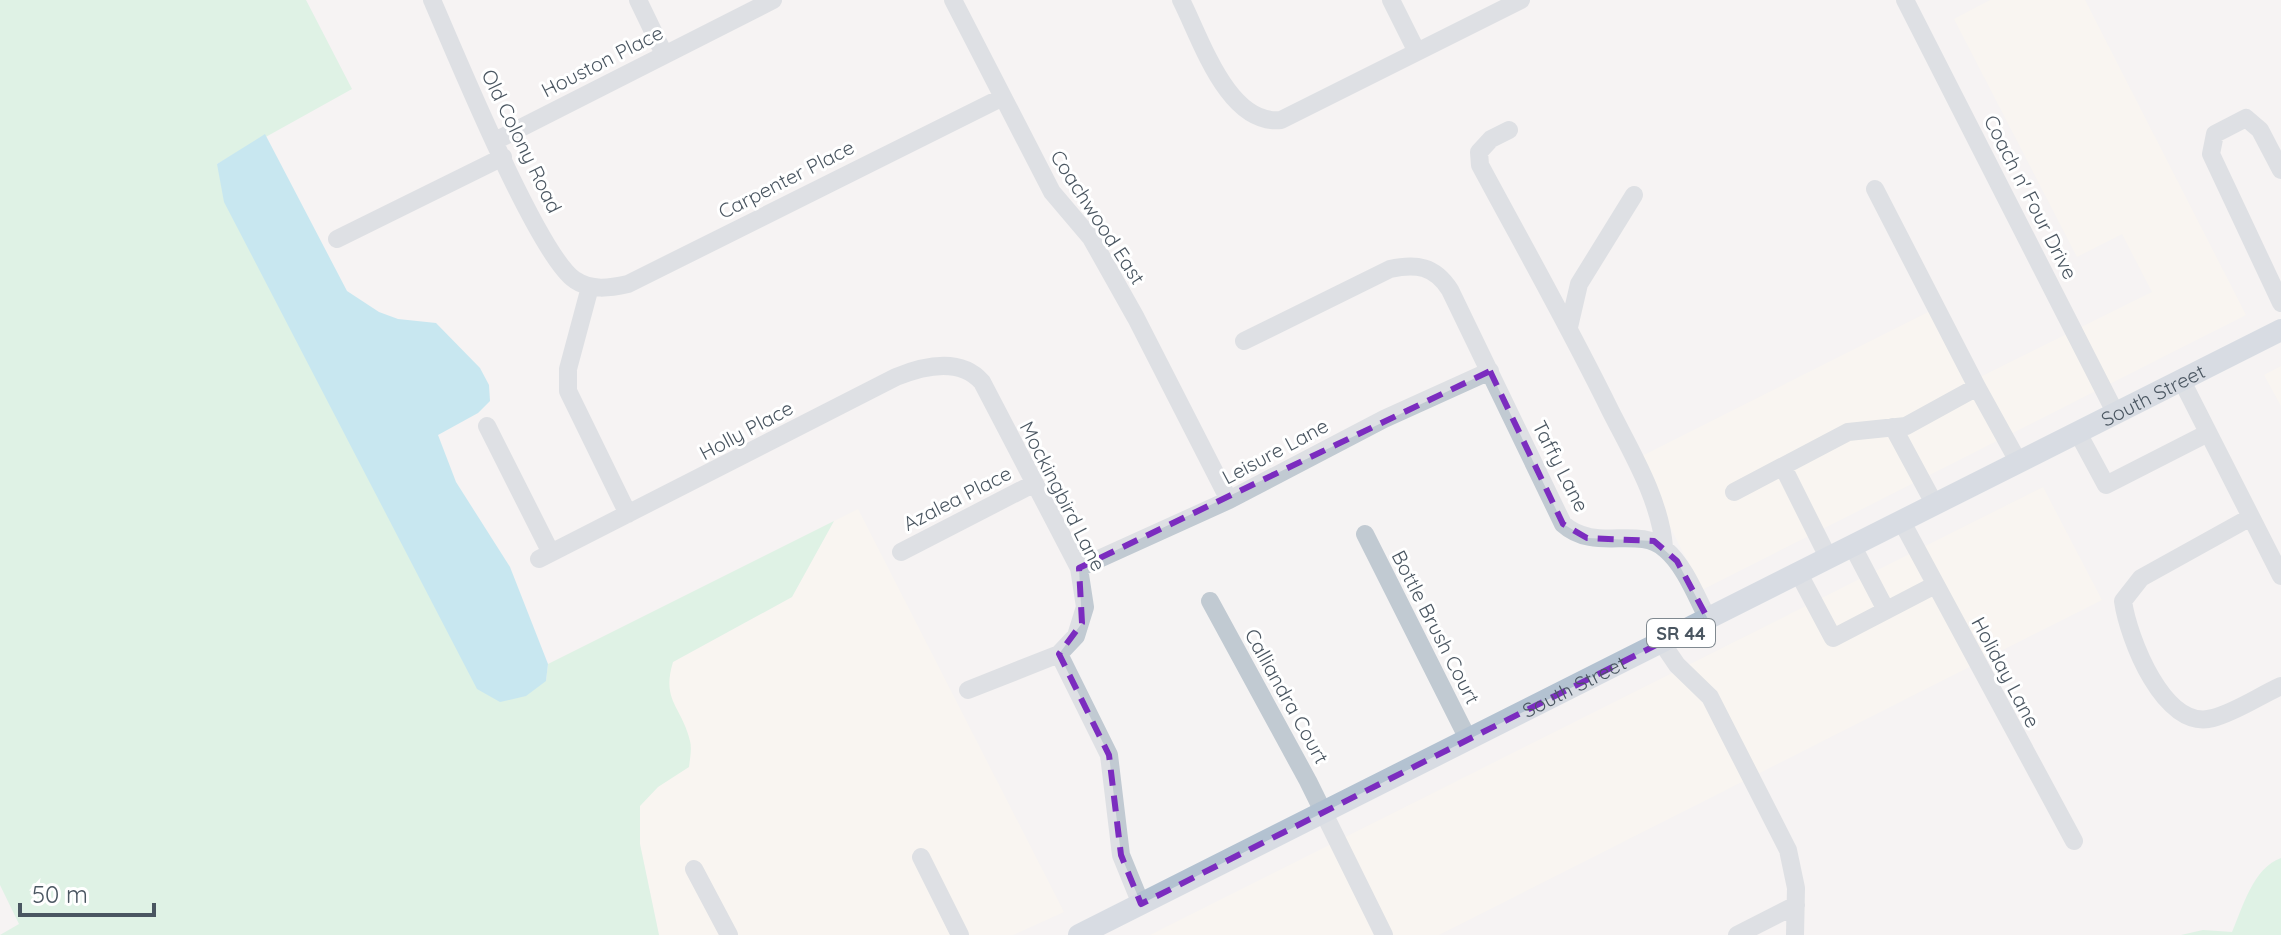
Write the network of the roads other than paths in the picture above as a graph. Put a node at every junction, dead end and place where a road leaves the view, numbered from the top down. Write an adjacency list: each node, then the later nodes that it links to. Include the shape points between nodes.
1 (432, 0): 13 (street, Old Colony Road)
2 (638, 0): 10 (street)
3 (773, 0): 10 (street, Houston Place)
4 (953, 0): 11 (street, Coachwood East)
5 (1181, 0): 9 (street, via 1227,91 1243,110 1269,121 1281,120)
6 (1391, 0): 9 (street)
7 (1521, 0): 9 (street)
8 (1905, 0): 28 (street, Coach n' Four Drive)
9 (1416, 50)
10 (664, 54): 13 (street, Houston Place)
11 (1001, 98): 19 (street, Carpenter Place, via 628,284); 37 (street, Coachwood East, via 1052,192 1091,238 1129,305)
12 (1509, 130): 21 (street, via 1479,152 1480,165)
13 (499, 149): 17 (street, Houston Place, via 391,215); 19 (street, Old Colony Road, via 553,253 568,275)
14 (2281, 170): 18 (street, via 2260,130 2246,118 2215,134 2211,154)
15 (1875, 189): 27 (street)
16 (1634, 195): 21 (street, via 1579,284)
17 (337, 239)
18 (2275, 275): 20 (street)
19 (590, 287): 39 (street, via 568,369 568,391)
20 (2281, 303)
21 (1569, 327): 43 (street, via 1638,465 1662,525)
22 (2281, 330): 26 (main road, South Street / SR 44)
23 (1244, 341): 24 (street, Taffy Lane, via 1390,269 1423,266 1450,290)
24 (1490, 371): 37 (street, Leisure Lane); 43 (street, Taffy Lane, via 1563,524 1587,538 1654,541)
25 (977, 377): 35 (street, Mockingbird Lane); 39 (street, Holly Place, via 955,367 916,369)
26 (2182, 381): 28 (main road, South Street / SR 44); 32 (street)
27 (1977, 387): 30 (street, via 1906,426); 33 (street)
28 (2116, 414): 31 (main road, South Street / SR 44)
29 (487, 426): 39 (street, Holly Place, via 545,556)
30 (1893, 427): 34 (street, via 1848,432); 38 (street)
31 (2078, 433): 32 (street, via 2106,485); 33 (main road, South Street / SR 44)
32 (2208, 433): 40 (street)
33 (2019, 463): 38 (main road, South Street / SR 44)
34 (1783, 467): 36 (street); 46 (street)
35 (1033, 484): 45 (street, Azalea Place); 47 (street, Mockingbird Lane)
36 (1734, 492)
37 (1229, 500): 47 (street, Leisure Lane)
38 (1935, 505): 41 (main road, South Street / SR 44)
39 (628, 514)
40 (2251, 517): 49 (street); 56 (street, via 2130,588 2123,601 2126,624 2162,695 2173,709 2192,718 2211,719)
41 (1902, 522): 44 (main road, South Street / SR 44); 50 (street, Holiday Lane)
42 (1365, 534): 58 (street, Bottle Brush Court)
43 (1664, 547): 53 (street)
44 (1853, 547): 46 (main road, South Street / SR 44); 52 (street)
45 (901, 552)
46 (1829, 559): 48 (main road, South Street / SR 44)
47 (1079, 568): 55 (street, Mockingbird Lane, via 1085,588 1082,623)
48 (1799, 574): 52 (street, via 1833,638); 53 (main road, South Street / SR 44)
49 (2281, 576)
50 (1935, 585): 52 (street); 60 (street, Holiday Lane)
51 (1210, 601): 59 (street, Calliandra Court)
52 (1886, 610)
53 (1708, 619): 54 (main road, South Street / SR 44)
54 (1662, 643): 58 (main road, South Street / SR 44); 64 (street, via 1710,697 1761,796 1788,850)
55 (1059, 654): 57 (street); 63 (street, via 1109,755 1121,855)
56 (2281, 686)
57 (968, 690)
58 (1468, 739): 59 (main road, South Street / SR 44)
59 (1324, 812): 63 (main road, South Street / SR 44); 68 (street, Calliandra Court)
60 (2074, 841)
61 (921, 857): 67 (street)
62 (694, 869): 66 (street)
63 (1141, 904): 65 (main road, South Street / SR 44)
64 (1796, 905): 69 (street); 70 (street)
65 (1094, 932)
66 (729, 935)
67 (960, 935)
68 (1384, 935)
69 (1737, 935)
70 (1795, 935)

